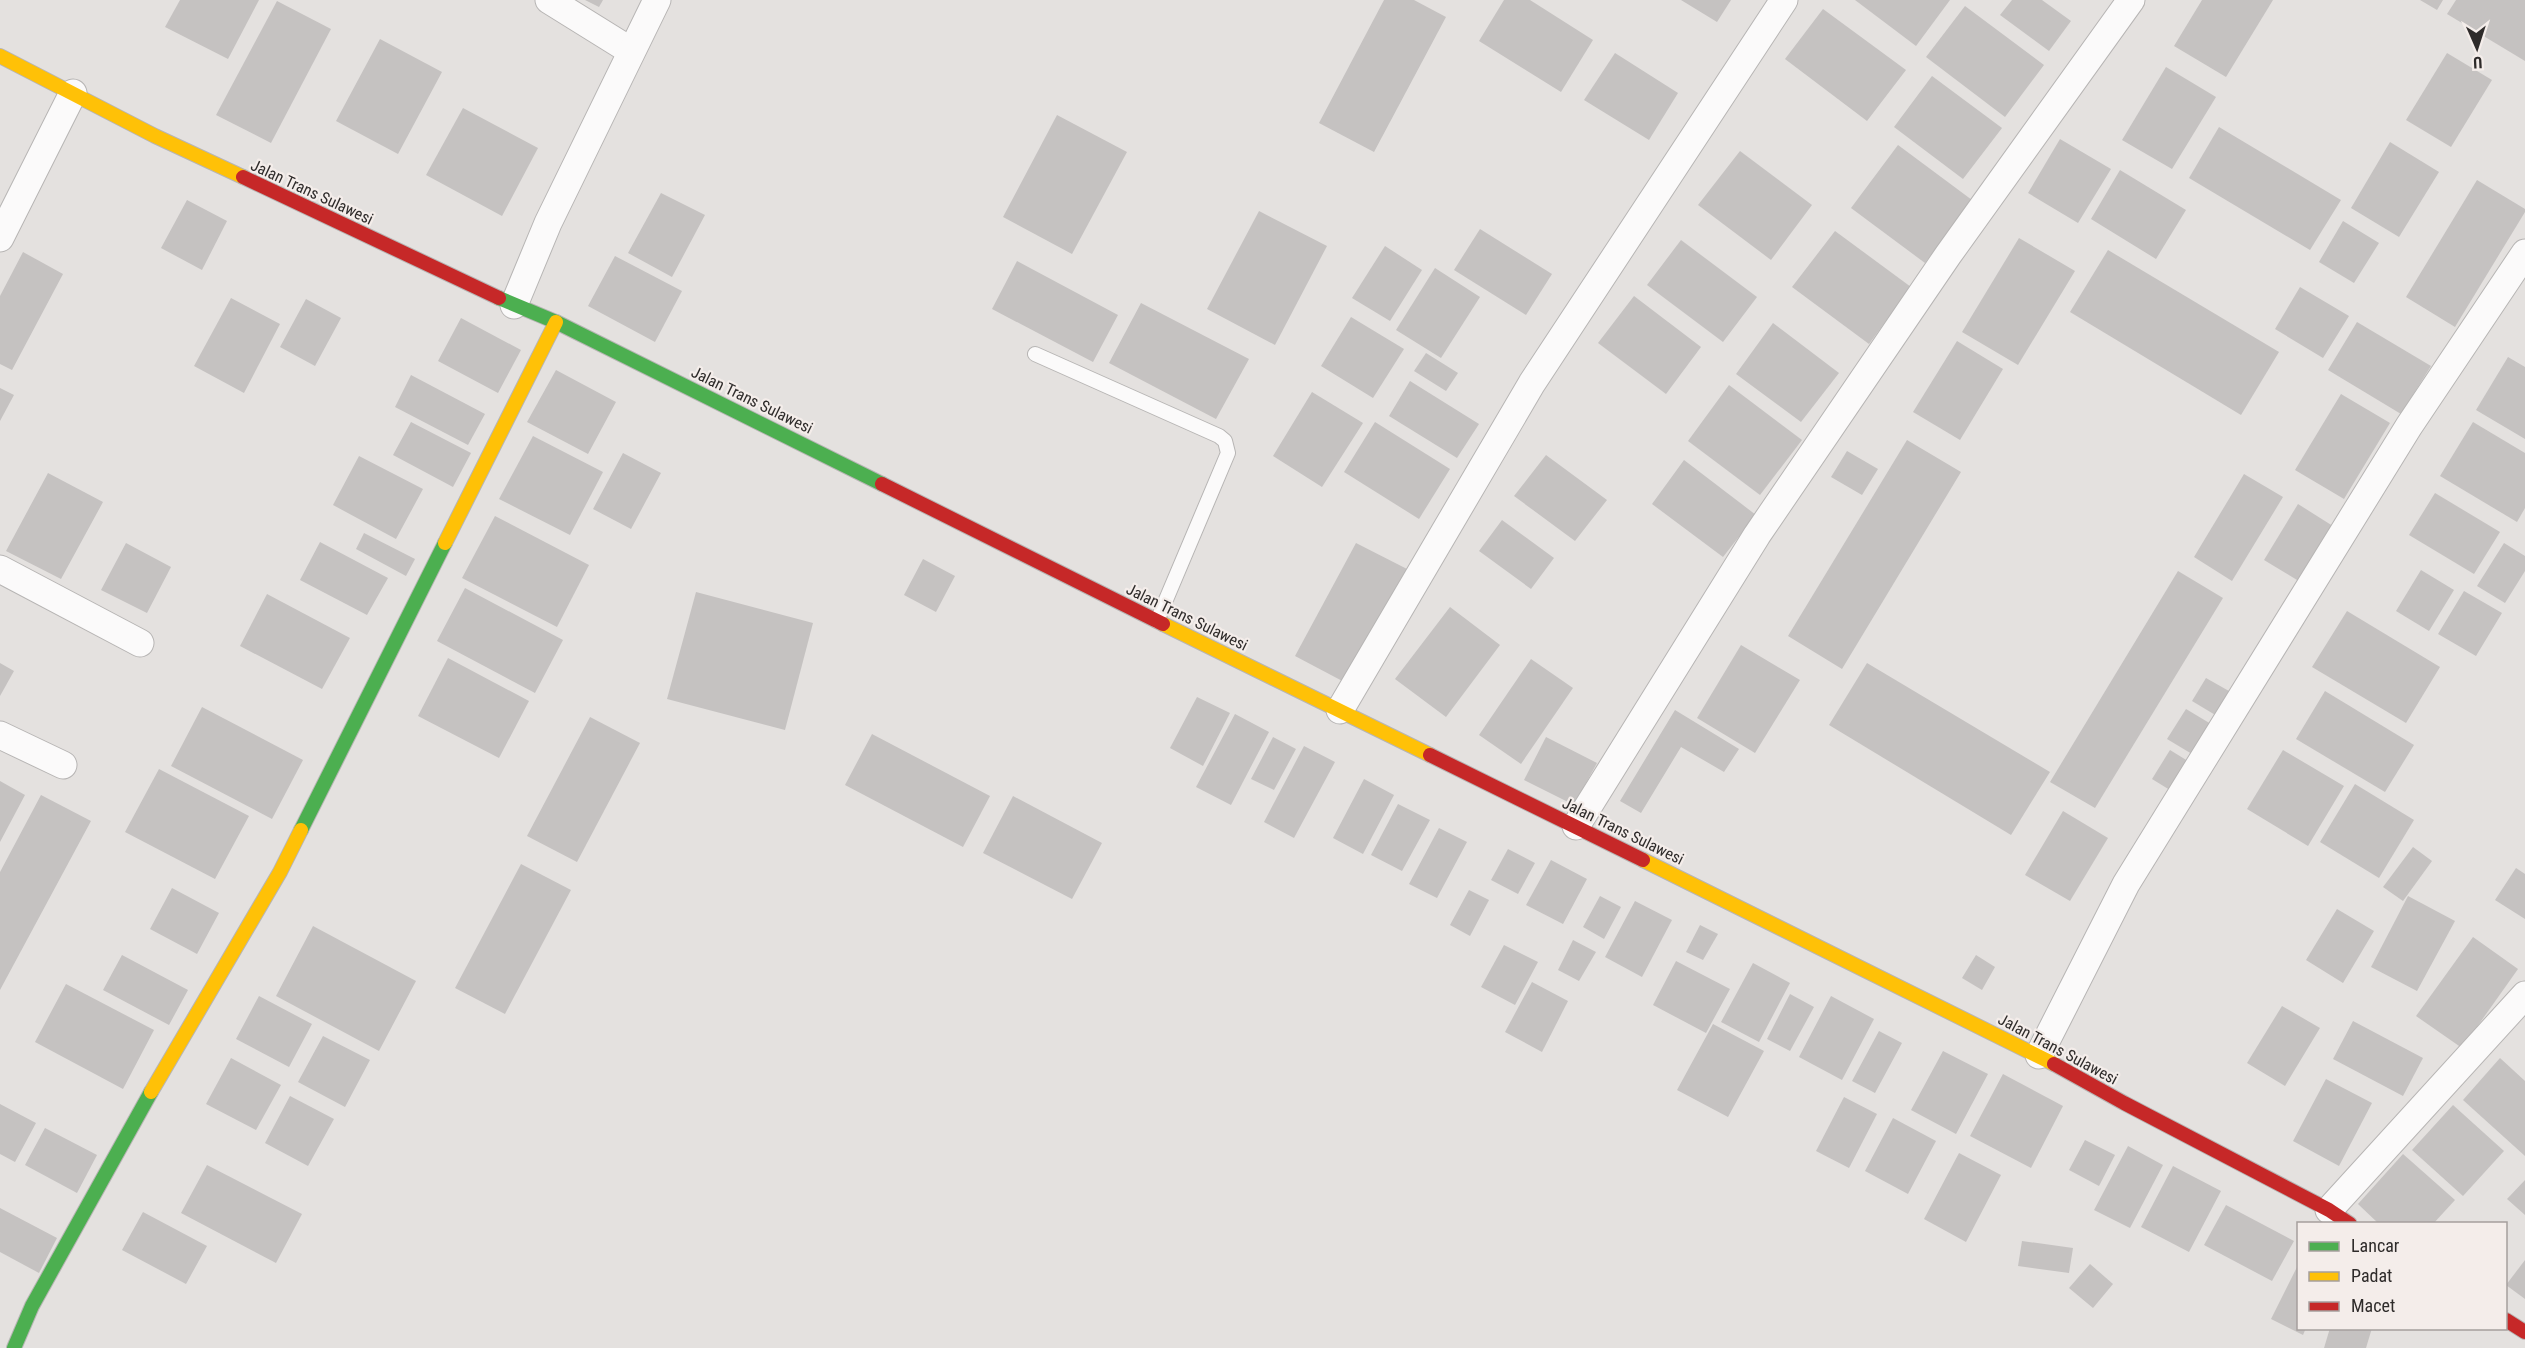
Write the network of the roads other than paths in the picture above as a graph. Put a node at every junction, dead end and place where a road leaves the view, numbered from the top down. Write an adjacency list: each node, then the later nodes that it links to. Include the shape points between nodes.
1 (549, 0): 5 (street)
2 (657, 0): 5 (street)
3 (1784, 0): 16 (street, via 1532,383)
4 (2130, 0): 19 (street, via 1948,255 1757,536)
5 (631, 51): 10 (street, via 548,222)
6 (0, 56): 7 (main road, Jalan Trans Sulawesi)
7 (73, 93): 8 (street); 10 (main road, Jalan Trans Sulawesi, via 155,136)
8 (0, 238)
9 (2525, 253): 21 (street, via 2409,426 2126,884)
10 (514, 305): 11 (main road, Jalan Trans Sulawesi)
11 (556, 322): 14 (main road, Jalan Trans Sulawesi); 25 (main road, via 280,872 133,1123 32,1306)
12 (1035, 354): 14 (lane, via 1225,441 1228,453)
13 (0, 569): 15 (street)
14 (1156, 621): 16 (main road, Jalan Trans Sulawesi)
15 (141, 643)
16 (1340, 710): 19 (main road, Jalan Trans Sulawesi)
17 (0, 735): 18 (street)
18 (63, 765)
19 (1576, 825): 21 (main road, Jalan Trans Sulawesi)
20 (2525, 996): 22 (street)
21 (2039, 1055): 22 (main road, Jalan Trans Sulawesi)
22 (2340, 1217)
23 (2507, 1321): 24 (main road)
24 (2525, 1332)
25 (14, 1348)

